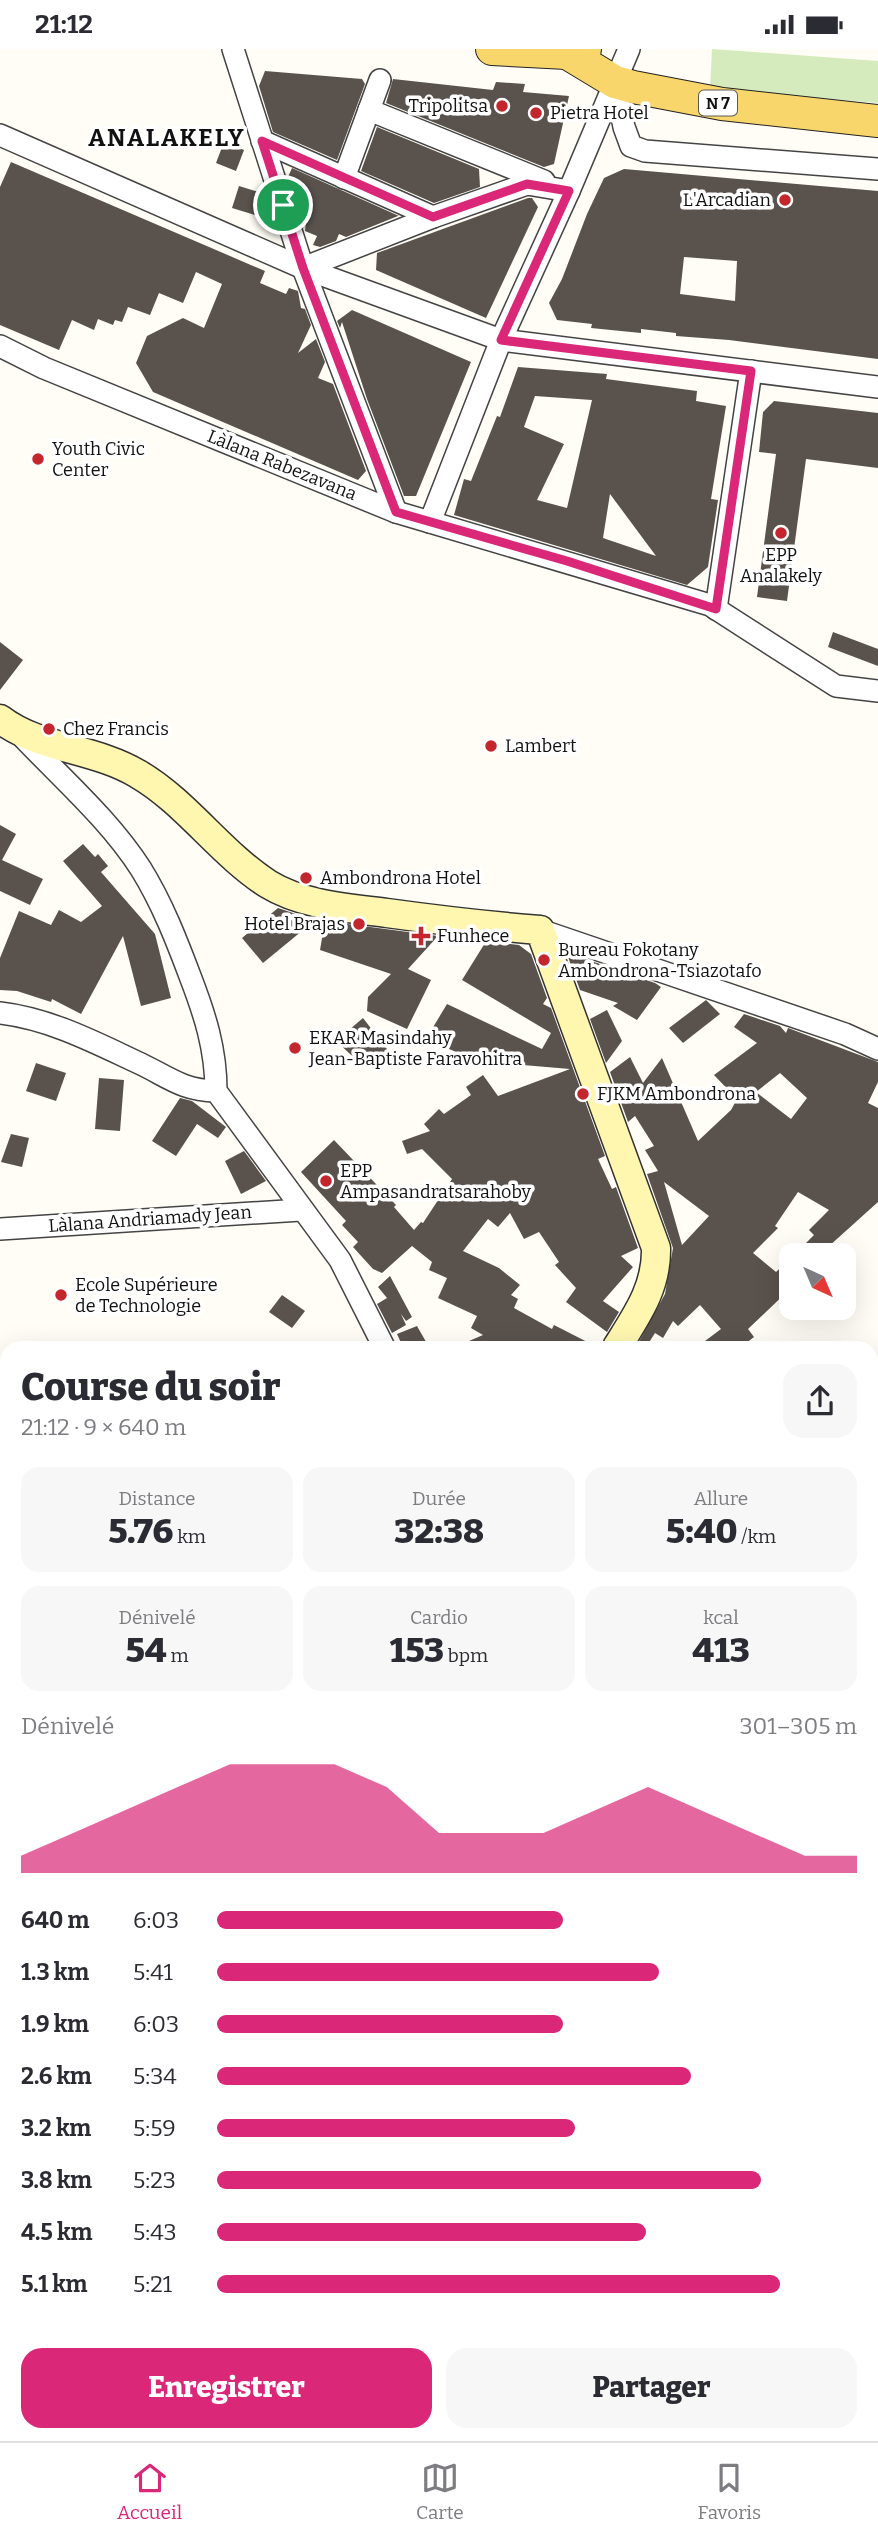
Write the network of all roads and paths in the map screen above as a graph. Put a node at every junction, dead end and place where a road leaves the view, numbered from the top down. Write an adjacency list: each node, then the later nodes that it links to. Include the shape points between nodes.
1 (233, 49): 10 (street)
2 (492, 49): 4 (main road, N 7)
3 (629, 49): 6 (street)
4 (576, 51): 6 (main road, N 7)
5 (380, 80): 7 (street)
6 (615, 82): 8 (main road, N 7, via 722,104); 11 (street, via 631,146 645,152); 13 (street)
7 (369, 110): 12 (street); 13 (street)
8 (878, 121)
9 (0, 135): 15 (street)
10 (262, 141): 12 (street); 15 (street)
11 (878, 169)
12 (344, 178): 14 (street)
13 (569, 191): 14 (street, via 527,184); 16 (street)
14 (433, 217): 15 (street)
15 (303, 268): 16 (street); 22 (street)
16 (501, 340): 20 (street); 23 (street)
17 (0, 346): 19 (street, Làlana Rabezavana)
18 (0, 359): 19 (street)
19 (44, 367): 22 (street, Làlana Rabezavana)
20 (751, 371): 21 (street); 24 (street)
21 (878, 387)
22 (396, 512): 23 (street, Làlana Rabezavana)
23 (430, 522): 24 (street, Làlana Rabezavana)
24 (716, 609): 25 (street, Làlana Rabezavana, via 836,686)
25 (878, 691)
26 (6, 727): 27 (street, via 102,756 137,773 249,870 290,894 346,907); 30 (street, via 79,794 126,849 157,898 206,1018 216,1063)
27 (540, 930): 29 (street); 34 (street, via 656,1248 649,1293)
28 (0, 1013): 30 (street, via 69,1030 181,1086)
29 (878, 1049)
30 (216, 1091): 31 (street)
31 (301, 1210): 32 (street, Làlana Andriamady Jean); 33 (street, via 340,1260)
32 (0, 1229)
33 (381, 1341)
34 (621, 1341)

